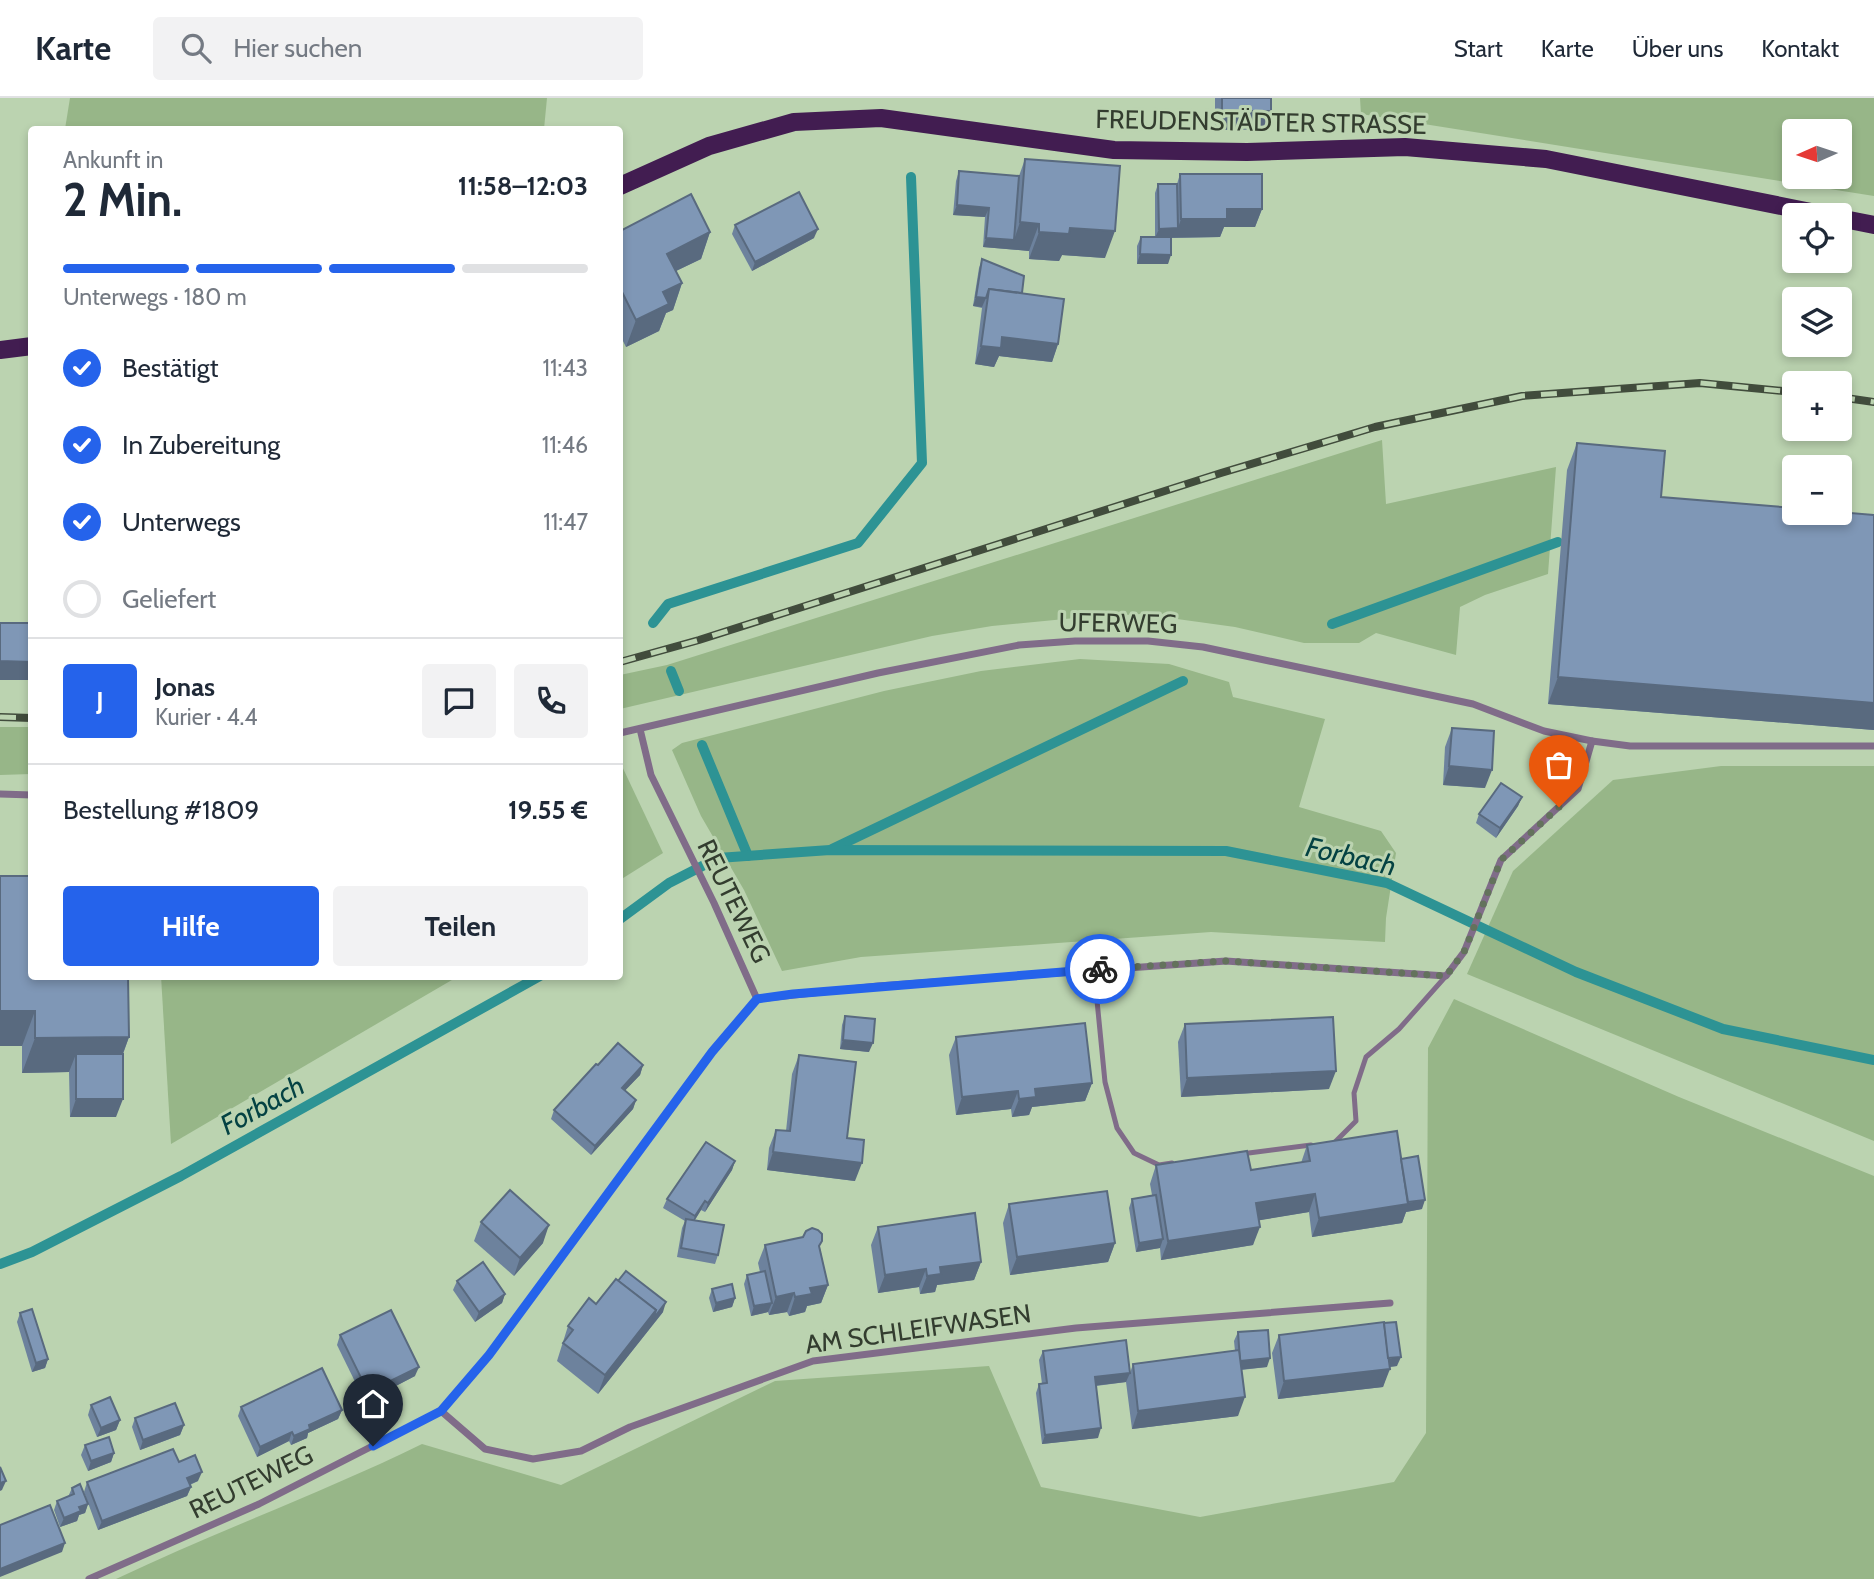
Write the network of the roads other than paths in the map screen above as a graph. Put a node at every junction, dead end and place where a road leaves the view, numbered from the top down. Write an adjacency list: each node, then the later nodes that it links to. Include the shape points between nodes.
1 (623, 185): 2 (main road, FREUDENSTÄDTER STRASSE, via 709,146 794,122 881,118 1114,150 1405,147 1546,159)
2 (1782, 206)
3 (1852, 221): 4 (main road)
4 (1874, 225)
5 (28, 346): 6 (main road)
6 (0, 350)
7 (640, 729): 8 (street, UFERWEG); 9 (street, UFERWEG, via 878,673 1018,646 1148,641 1203,647 1473,704 1544,731); 15 (street, REUTEWEG, via 651,775)
8 (623, 732)
9 (1592, 741): 10 (street, UFERWEG, via 1657,747); 14 (street, via 1578,789 1501,860 1464,952)
10 (1874, 746)
11 (0, 794): 12 (street)
12 (28, 795)
13 (1094, 969): 14 (street, via 1226,961); 15 (street); 17 (lane, via 1105,1082 1117,1128 1134,1153 1159,1165)
14 (1446, 976): 16 (lane, via 1399,1029 1366,1057 1354,1093 1356,1121 1336,1142)
15 (757, 999): 19 (street, REUTEWEG, via 712,1052 489,1355)
16 (1227, 1156)
17 (1186, 1161)
18 (1390, 1303): 19 (street, AM SCHLEIFWASEN, via 1076,1328 813,1361 630,1427 581,1451 533,1459 485,1449)
19 (441, 1411): 20 (street, REUTEWEG, via 259,1504)
20 (89, 1579)

